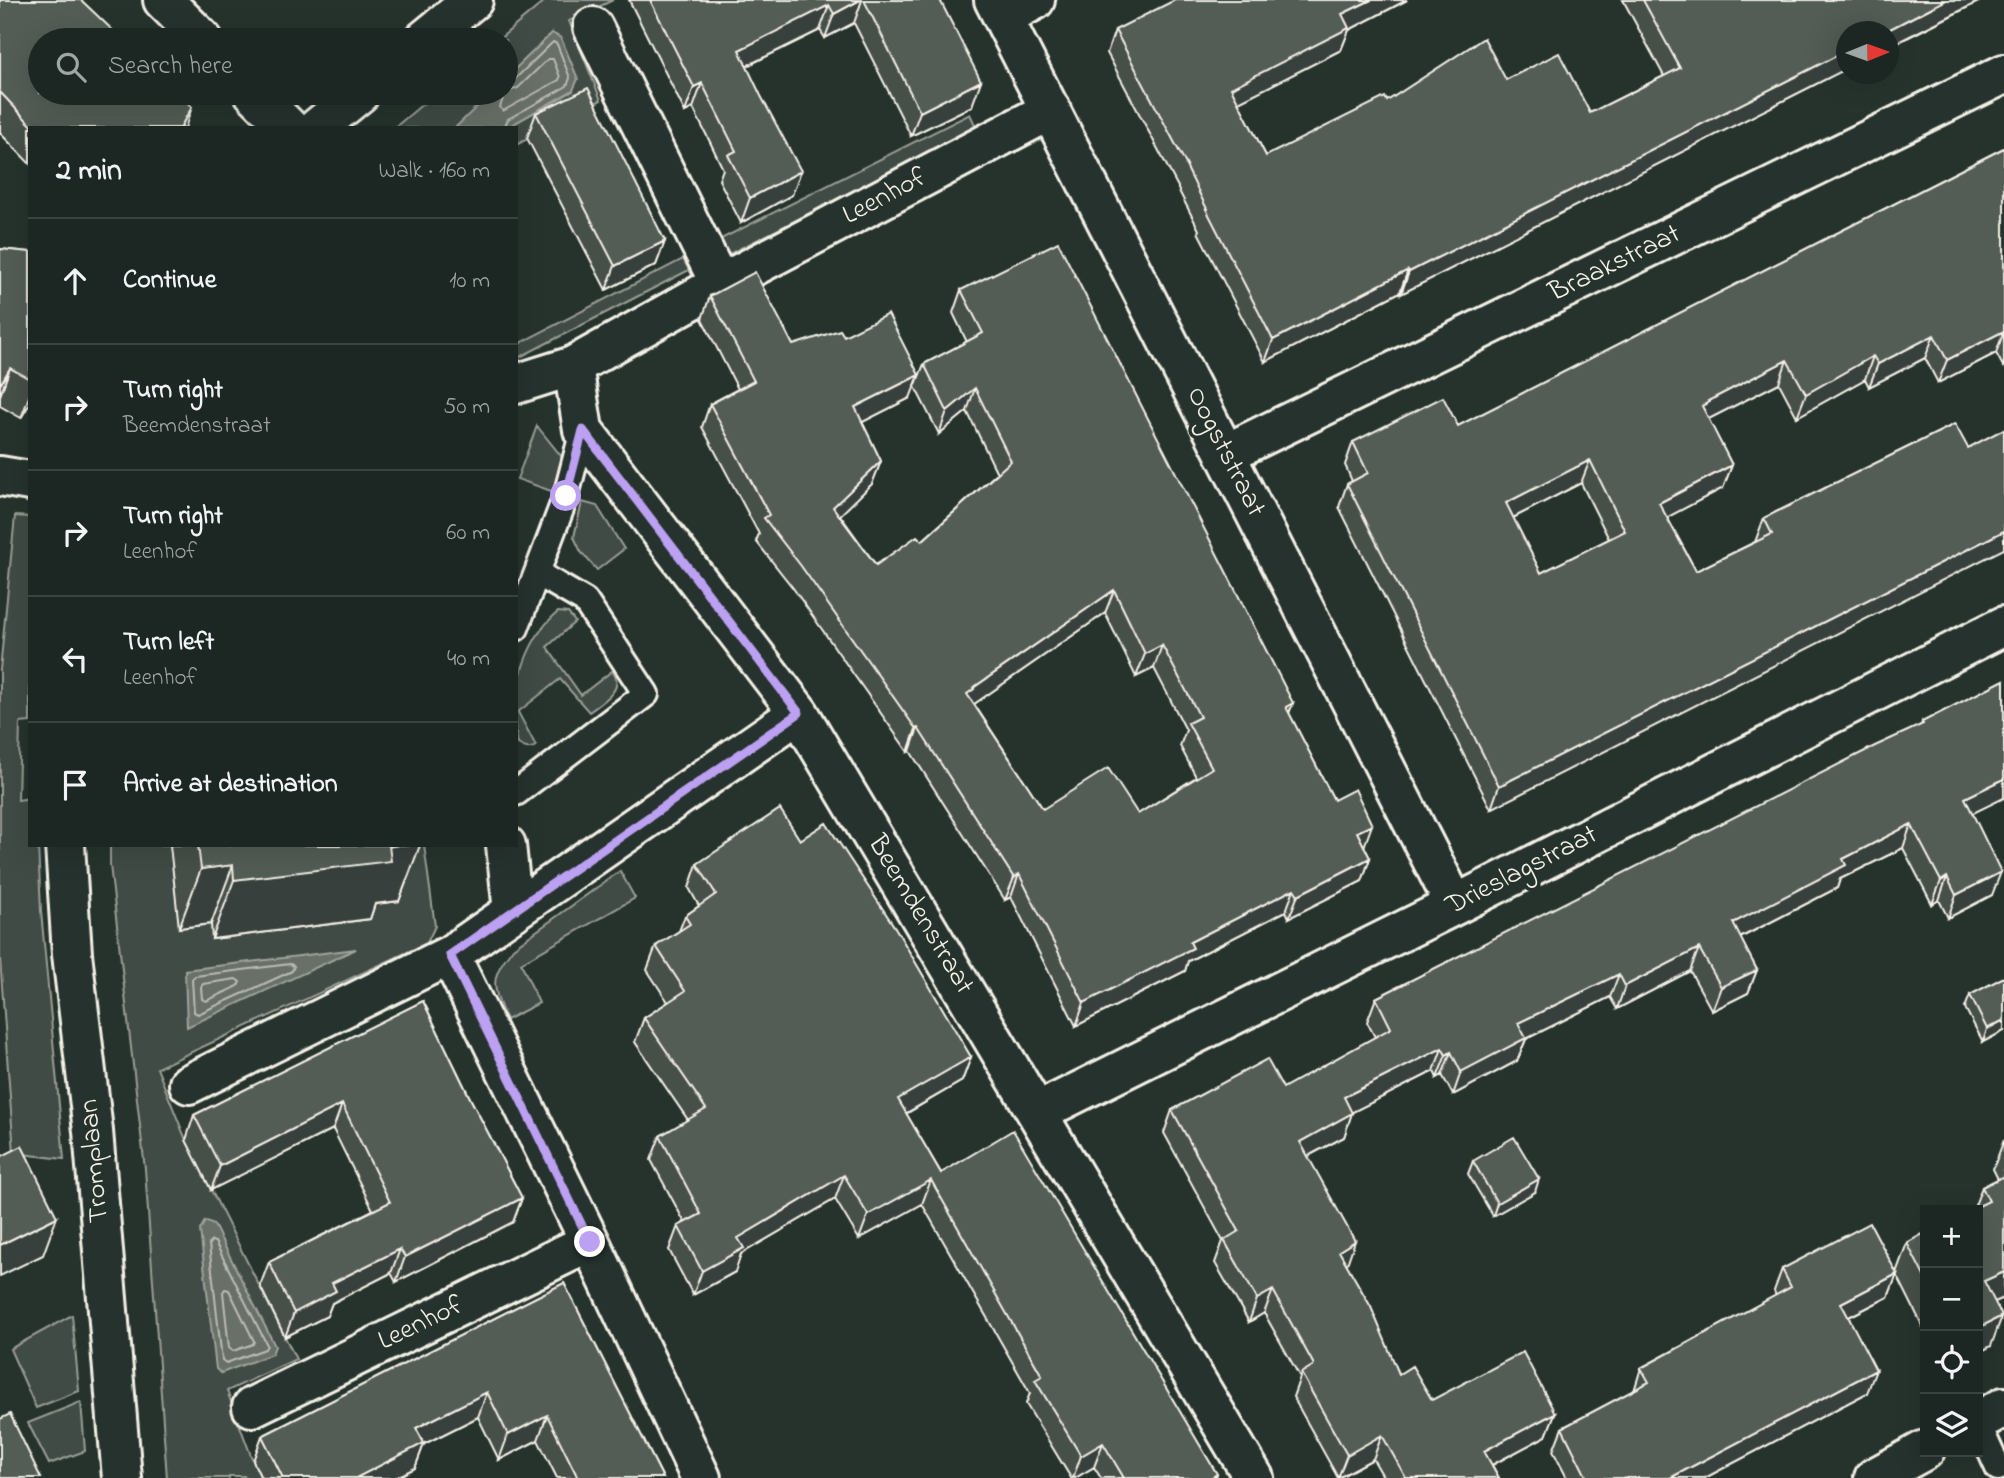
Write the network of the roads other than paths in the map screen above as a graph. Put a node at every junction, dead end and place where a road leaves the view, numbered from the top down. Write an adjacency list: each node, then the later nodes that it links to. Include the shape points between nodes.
1 (163, 0): 5 (street)
2 (473, 0): 6 (street)
3 (1010, 6): 10 (street, Oogststraat)
4 (593, 27): 13 (street)
5 (191, 28)
6 (439, 28)
7 (2004, 74): 17 (street, Braakstraat)
8 (266, 105): 11 (street)
9 (345, 105): 12 (street)
10 (1051, 110): 13 (street, Leenhof); 17 (street, Oogststraat)
11 (287, 126)
12 (319, 126)
13 (720, 284): 14 (street, Leenhof)
14 (573, 366): 15 (street, Leenhof); 16 (street, Beemdenstraat)
15 (518, 383)
16 (583, 430): 20 (lane, via 566,496); 23 (street, Beemdenstraat)
17 (1226, 454): 27 (street, Oogststraat)
18 (0, 476): 19 (street)
19 (28, 481)
20 (537, 573): 21 (lane); 24 (lane, via 585,601 646,694)
21 (518, 623)
22 (2004, 626): 27 (street, Drieslagstraat)
23 (799, 713): 28 (street); 31 (street, Beemdenstraat)
24 (518, 791)
25 (65, 847): 39 (street, Tromplaan)
26 (506, 847): 28 (street)
27 (1455, 905): 31 (street, Drieslagstraat)
28 (513, 912): 29 (street)
29 (450, 955): 30 (street); 32 (street)
30 (189, 1084)
31 (1038, 1112): 41 (street, Beemdenstraat)
32 (590, 1242): 33 (street, Leenhof); 40 (street)
33 (252, 1407)
34 (2004, 1407): 35 (street)
35 (1983, 1419)
36 (1983, 1434): 38 (lane)
37 (1920, 1453): 42 (street)
38 (1998, 1468)
39 (122, 1478)
40 (701, 1478)
41 (1254, 1478)
42 (1874, 1478)

